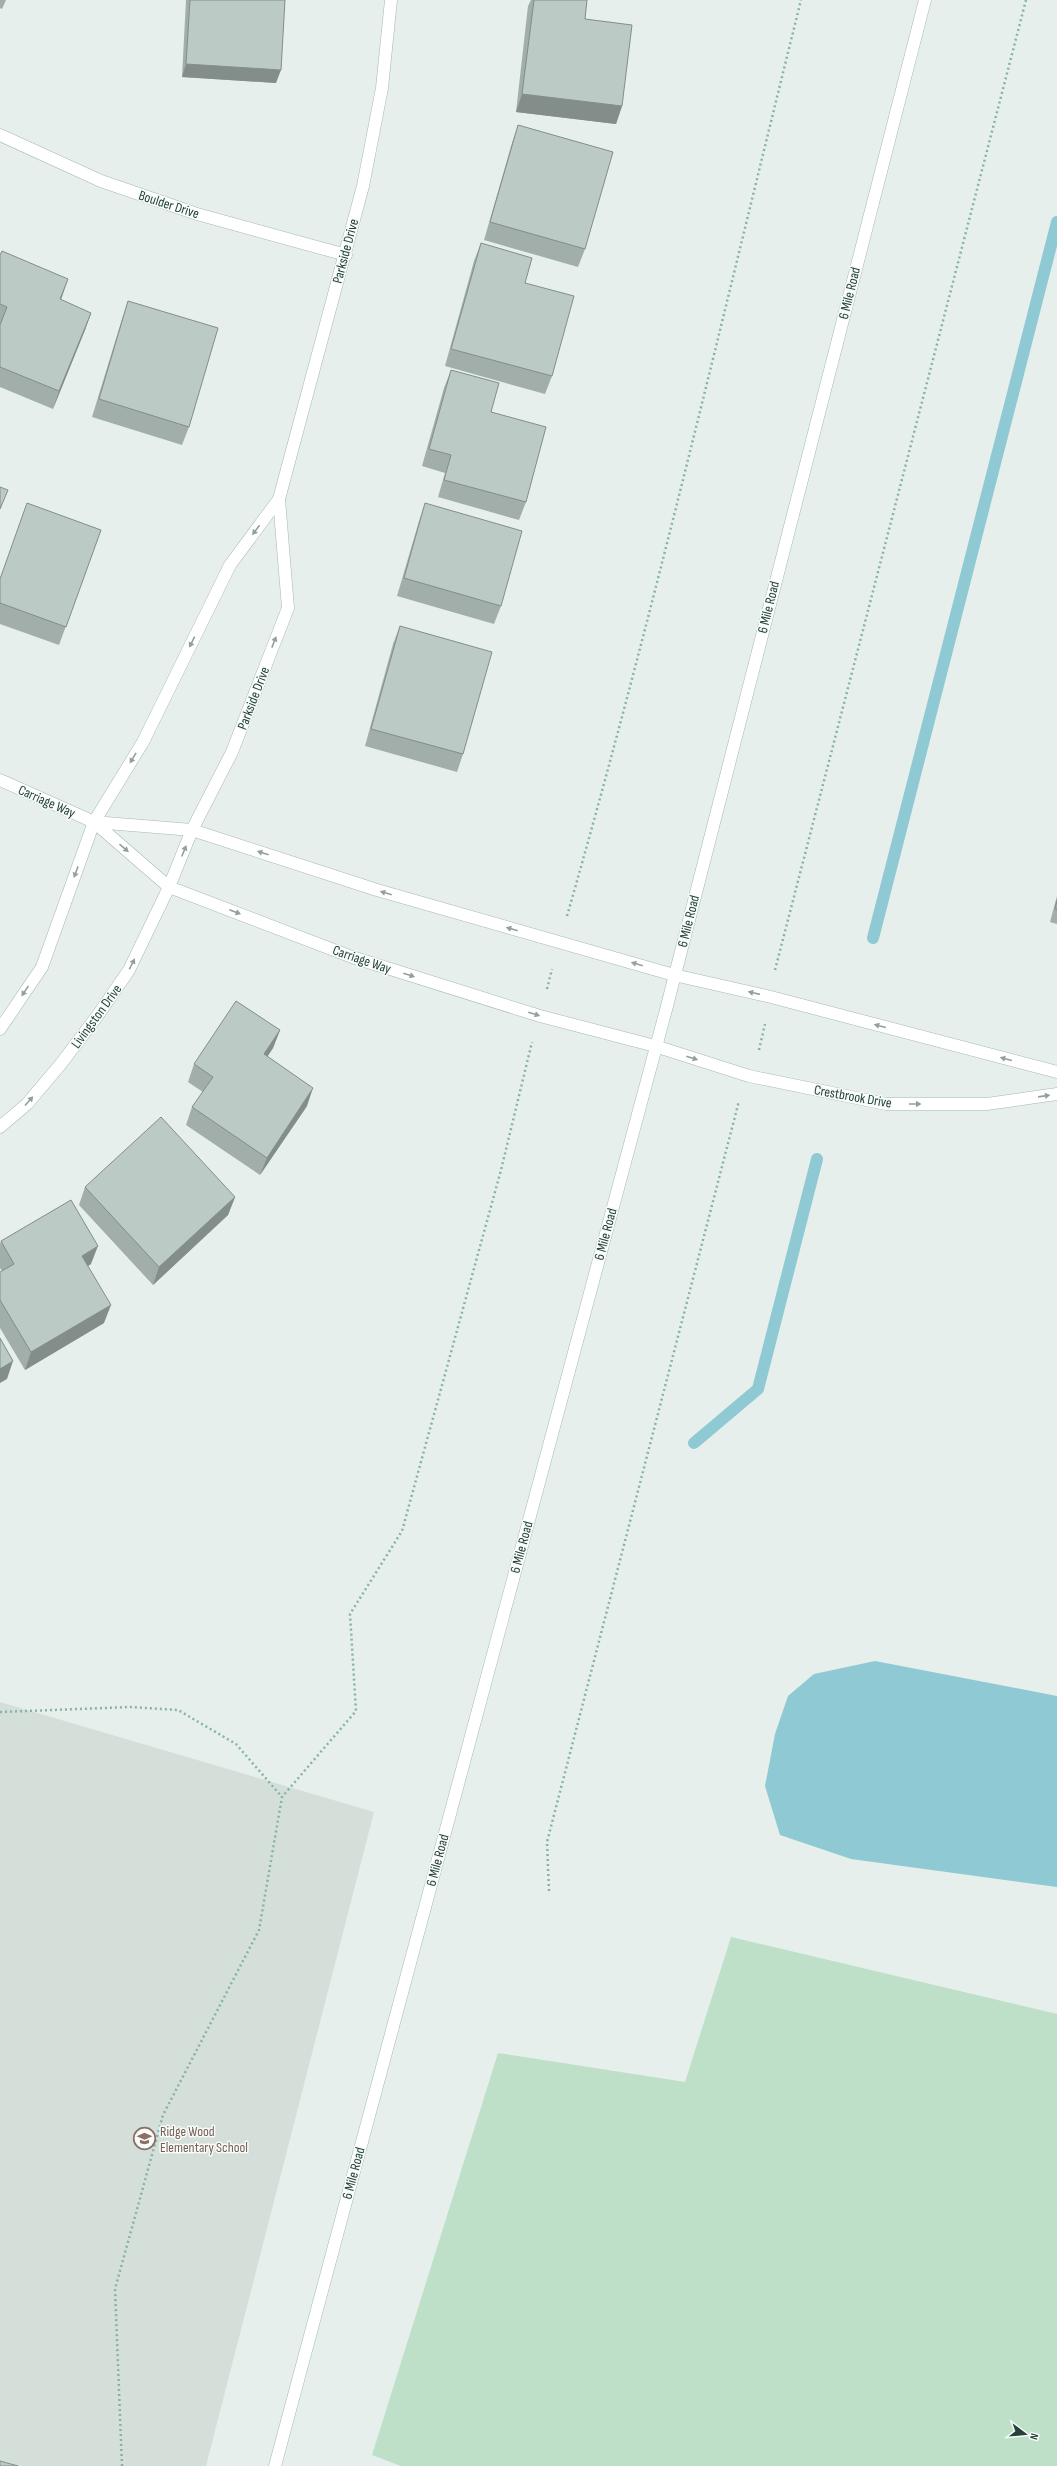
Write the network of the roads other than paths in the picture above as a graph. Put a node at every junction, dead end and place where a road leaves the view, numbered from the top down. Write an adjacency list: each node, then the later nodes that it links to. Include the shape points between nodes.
1 (391, 0): 4 (street, Parkside Drive, via 382,88 363,186)
2 (925, 0): 10 (street, 6 Mile Road)
3 (0, 135): 4 (street, Boulder Drive, via 100,182 197,214)
4 (346, 255): 5 (street, Parkside Drive)
5 (279, 498): 7 (street, Parkside Drive, one-way to 7, via 230,565 143,742); 8 (street, Parkside Drive, one-way to 5, via 232,752 288,608)
6 (0, 780): 7 (street, Carriage Way)
7 (94, 822): 8 (street, Carriage Way); 9 (street, Carriage Way, one-way to 9); 11 (street, one-way to 11, via 42,967)
8 (192, 830): 9 (street, Parkside Drive, one-way to 8); 10 (street, Carriage Way, one-way to 8, via 377,890)
9 (169, 887): 12 (street, Carriage Way, one-way to 12, via 352,957 540,1016); 15 (street, Livingston Drive, one-way to 9, via 27,1104 98,1015 129,970)
10 (674, 975): 12 (street, 6 Mile Road); 13 (street, one-way to 10, via 771,997)
11 (0, 1029)
12 (655, 1046): 14 (street, Crestbrook Drive, one-way to 14, via 750,1076 886,1104 986,1104); 16 (street, 6 Mile Road)
13 (1057, 1072)
14 (1057, 1094)
15 (0, 1128)
16 (275, 2466)

